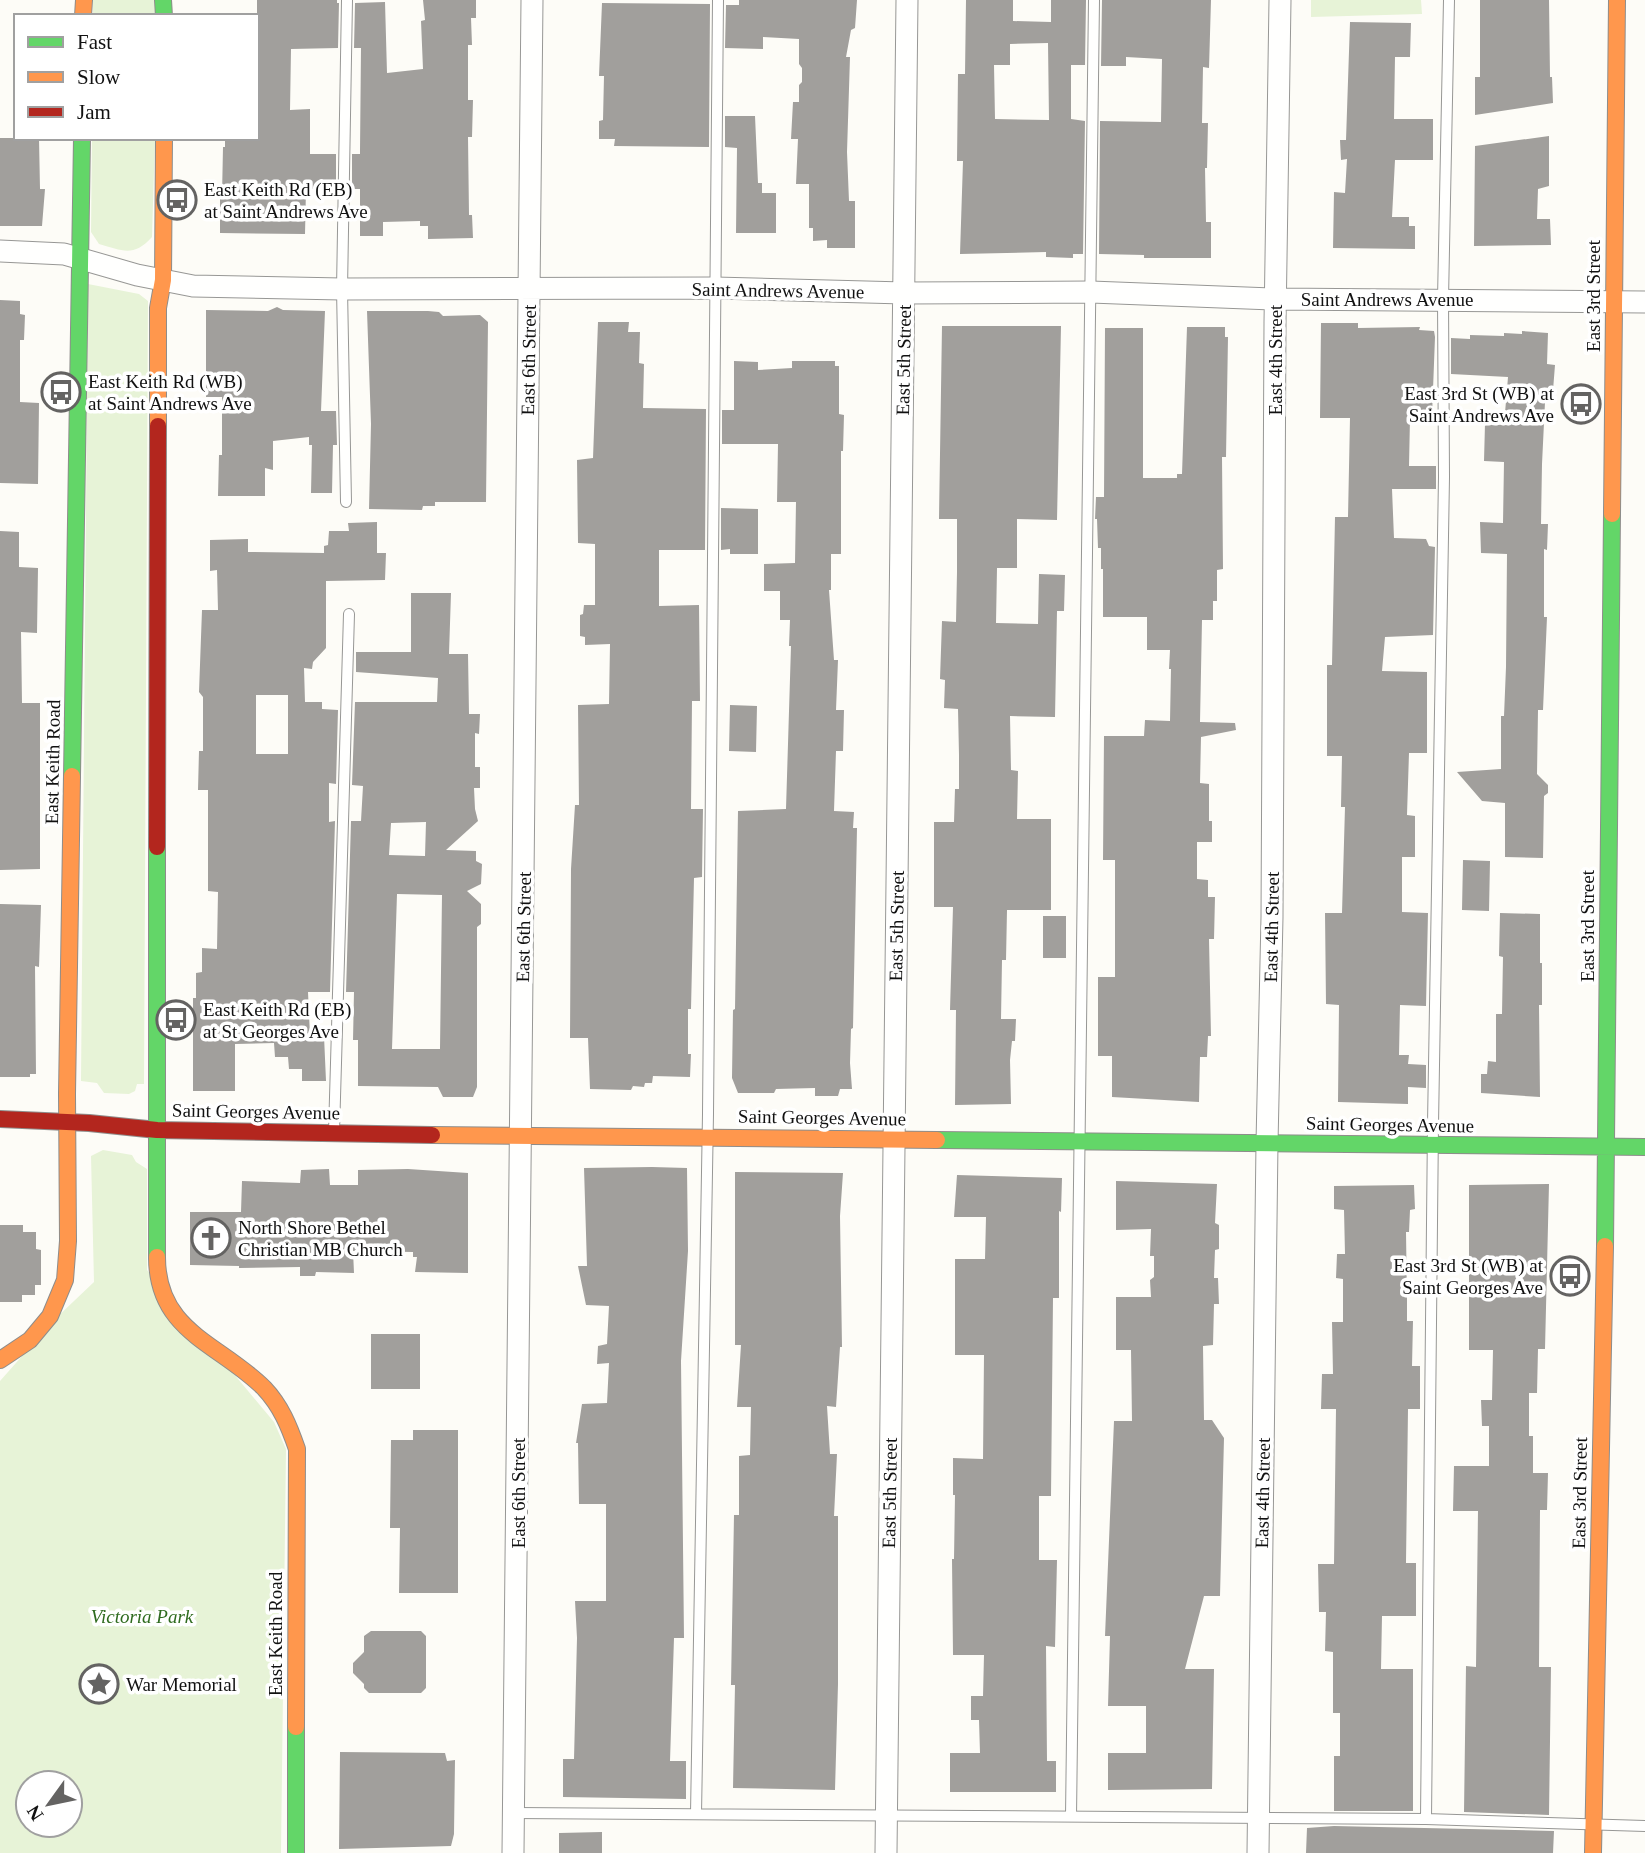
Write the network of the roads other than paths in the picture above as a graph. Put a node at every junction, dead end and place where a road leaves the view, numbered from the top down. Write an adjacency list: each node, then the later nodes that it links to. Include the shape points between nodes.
1 (346, 0): 15 (lane)
2 (533, 0): 16 (street, East 6th Street)
3 (718, 0): 14 (lane)
4 (907, 0): 18 (street, East 5th Street)
5 (1094, 0): 17 (lane)
6 (1280, 0): 19 (street, East 4th Street)
7 (1449, 0): 20 (lane)
8 (1617, 0): 21 (street, East 3rd Street)
9 (82, 140): 12 (street, East Keith Road)
10 (164, 140): 13 (street)
11 (0, 251): 12 (street, Saint Andrews Avenue)
12 (80, 257): 13 (street, Saint Andrews Avenue); 26 (street, East Keith Road)
13 (163, 280): 15 (street, Saint Andrews Avenue, via 193,286); 27 (street, via 158,322)
14 (715, 288): 16 (street, Saint Andrews Avenue); 18 (street, Saint Andrews Avenue); 30 (lane)
15 (342, 289): 16 (street, Saint Andrews Avenue); 23 (lane)
16 (529, 289): 29 (street, East 6th Street)
17 (1091, 292): 18 (street, Saint Andrews Avenue); 19 (street, Saint Andrews Avenue); 32 (lane)
18 (904, 293): 31 (street, East 5th Street)
19 (1275, 299): 20 (street, Saint Andrews Avenue); 33 (street, East 4th Street, via 1272,917)
20 (1443, 299): 21 (street, Saint Andrews Avenue); 34 (lane)
21 (1613, 302): 22 (street, Saint Andrews Avenue); 36 (street, East 3rd Street)
22 (1645, 302)
23 (346, 502)
24 (349, 614): 28 (lane)
25 (0, 1119): 26 (street, Saint Georges Avenue)
26 (67, 1122): 27 (street, Saint Georges Avenue); 37 (street, East Keith Road, via 65,1280 50,1316 30,1340)
27 (157, 1130): 28 (street, Saint Georges Avenue); 46 (street, East Keith Road, via 157,1278 163,1296 174,1315 262,1388 286,1418 296,1449)
28 (334, 1134): 29 (street, Saint Georges Avenue)
29 (520, 1135): 30 (street, Saint Georges Avenue); 38 (street, East 6th Street)
30 (707, 1137): 31 (street, Saint Georges Avenue); 39 (lane)
31 (893, 1139): 32 (street, Saint Georges Avenue); 41 (street, East 5th Street)
32 (1079, 1141): 33 (street, Saint Georges Avenue); 40 (lane)
33 (1266, 1143): 34 (street, Saint Georges Avenue); 42 (street, East 4th Street)
34 (1433, 1145): 36 (street, Saint Georges Avenue); 43 (lane)
35 (1645, 1147): 36 (street, Saint Georges Avenue)
36 (1606, 1148): 44 (street, East 3rd Street)
37 (0, 1360)
38 (515, 1813): 39 (lane); 47 (street, East 6th Street)
39 (696, 1814): 41 (lane)
40 (1071, 1816): 41 (lane); 42 (lane)
41 (886, 1817): 48 (street, East 5th Street)
42 (1258, 1817): 43 (lane); 49 (street, East 4th Street)
43 (1426, 1819): 44 (lane)
44 (1593, 1826): 45 (lane); 50 (street, East 3rd Street)
45 (1645, 1826)
46 (296, 1853)
47 (513, 1853)
48 (886, 1853)
49 (1258, 1853)
50 (1593, 1853)

